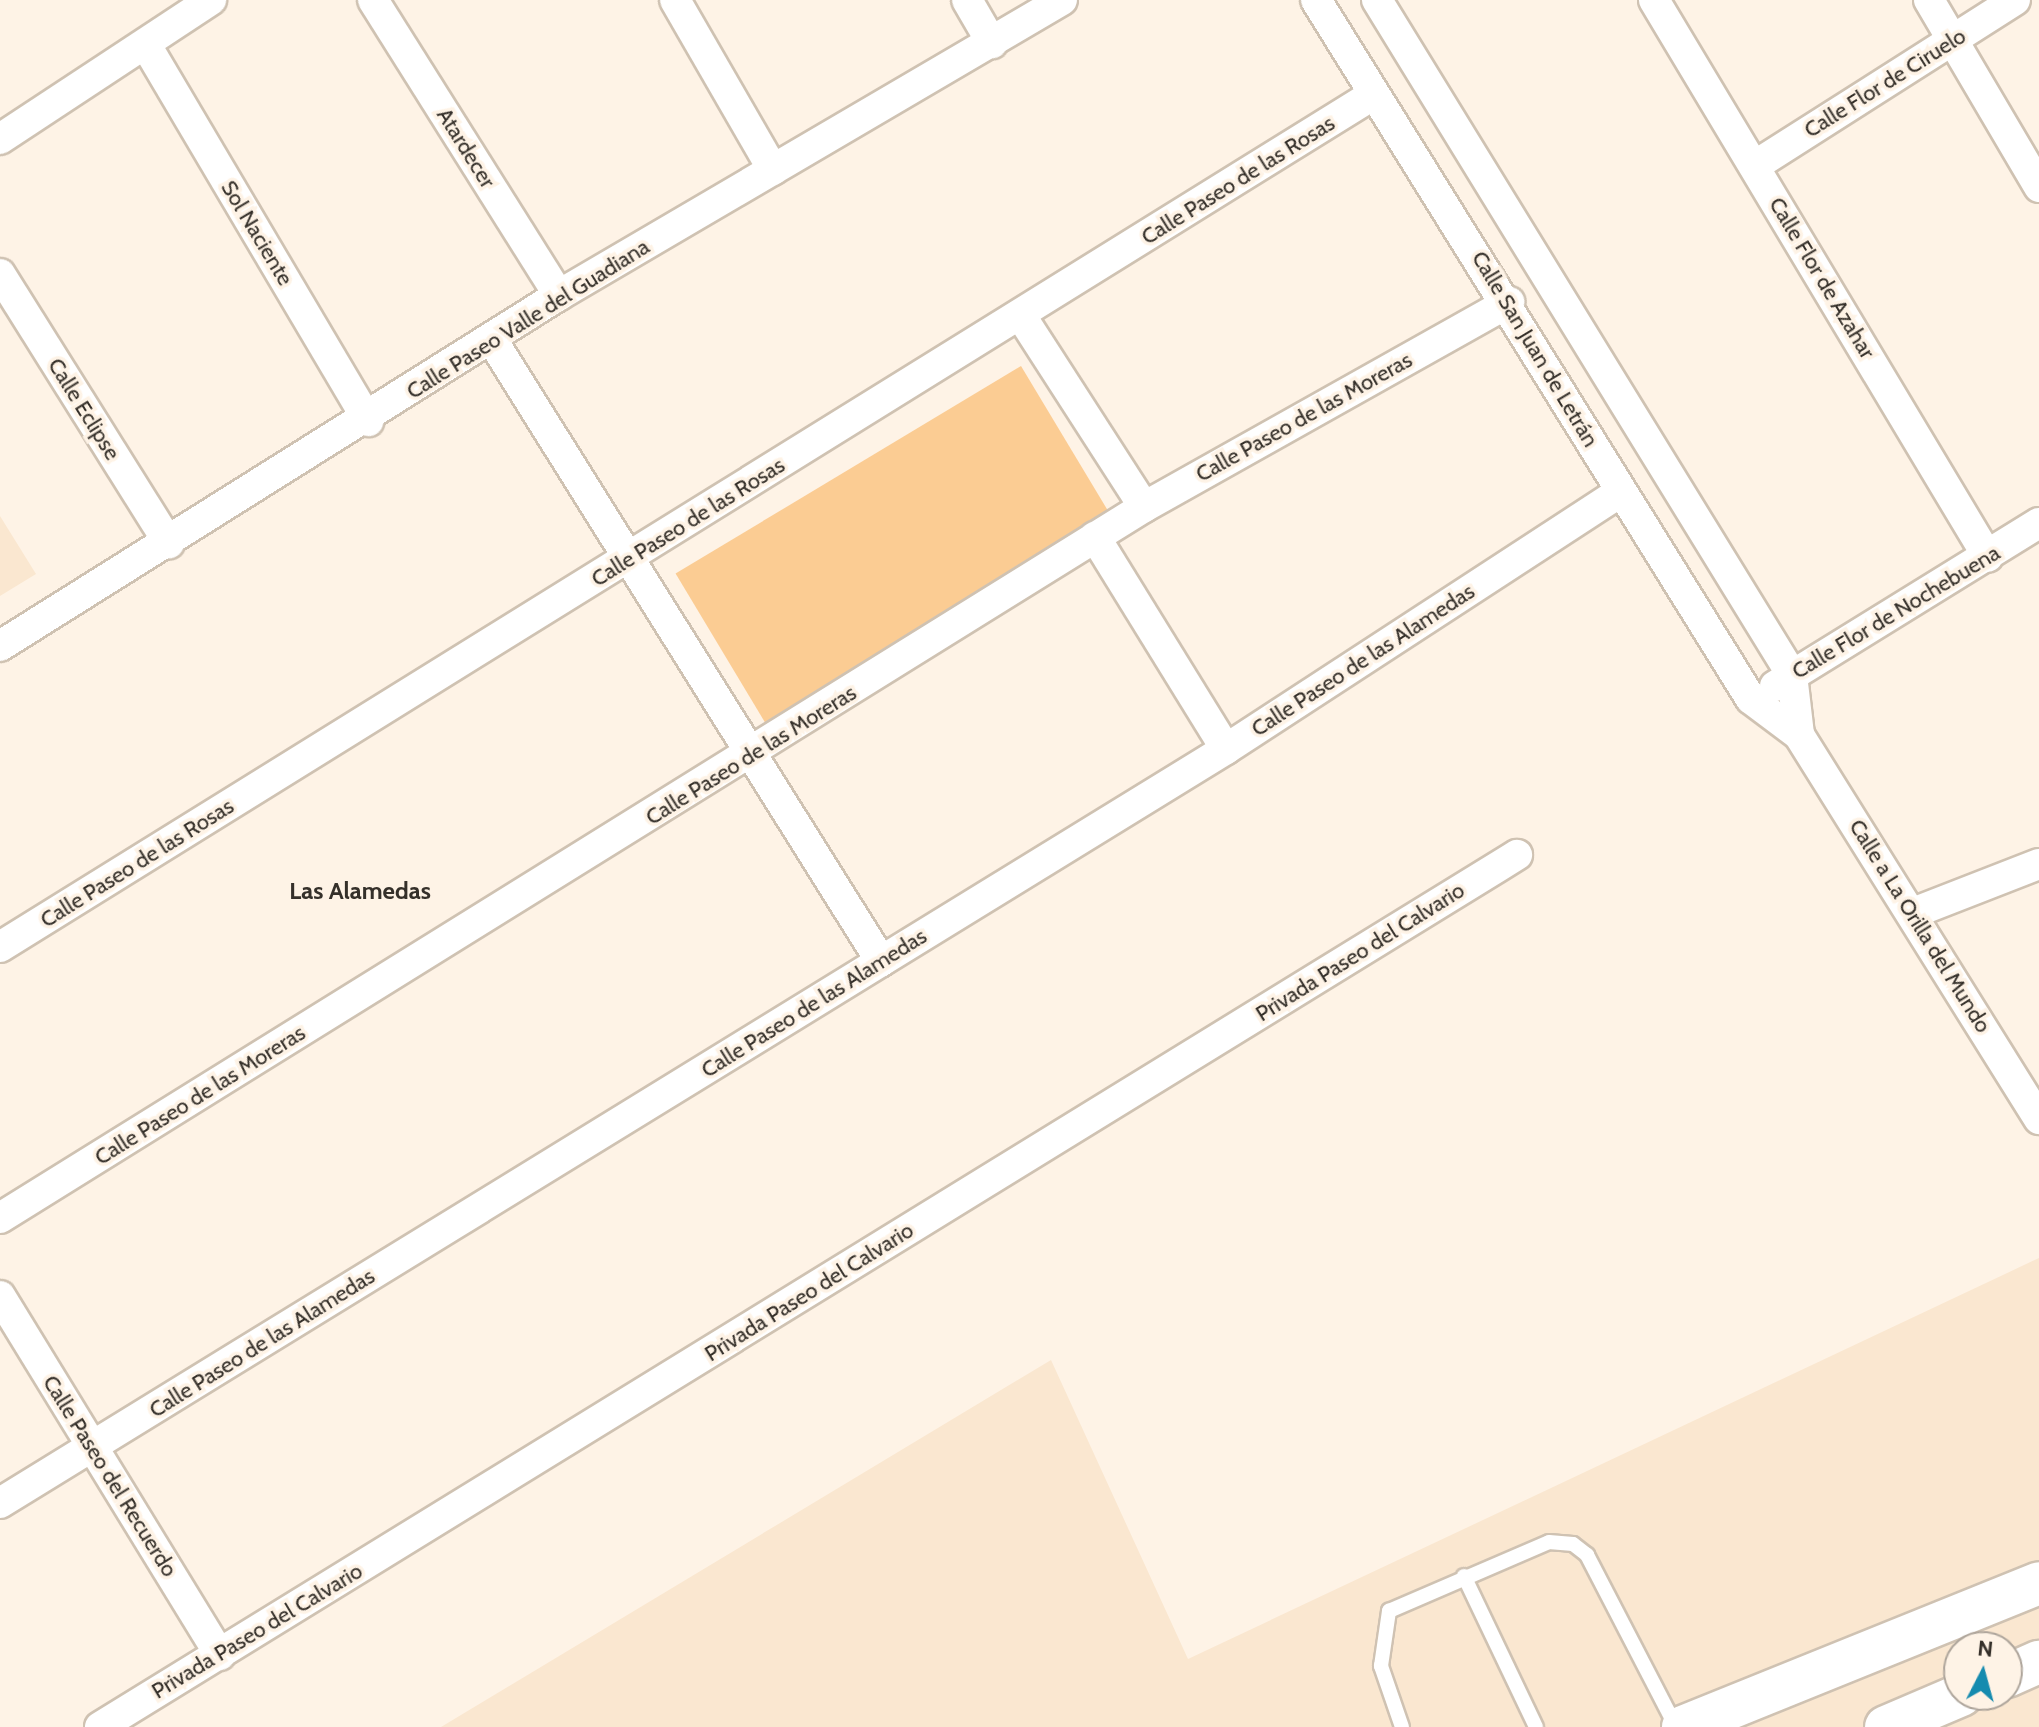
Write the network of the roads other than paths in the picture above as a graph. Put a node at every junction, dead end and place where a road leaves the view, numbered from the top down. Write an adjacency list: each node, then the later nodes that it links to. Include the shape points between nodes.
1 (211, 0): 13 (street)
2 (373, 0): 20 (street, Atardecer)
3 (675, 0): 17 (street)
4 (967, 0): 12 (street)
5 (1062, 0): 12 (street, Calle Paseo Valle del Guadiana)
6 (1316, 0): 14 (street, Calle San Juan de Letrán)
7 (1377, 0): 33 (street)
8 (1654, 0): 16 (street, Calle Flor de Azahar)
9 (1929, 0): 11 (street)
10 (2015, 0): 11 (street, Calle Flor de Ciruelo)
11 (1953, 39): 16 (street, Calle Flor de Ciruelo); 18 (street)
12 (992, 43): 17 (street, Calle Paseo Valle del Guadiana)
13 (146, 45): 15 (street); 24 (street, Sol Naciente)
14 (1374, 94): 21 (street, Calle San Juan de Letrán); 22 (street, Calle Paseo de las Rosas)
15 (0, 139)
16 (1756, 165): 30 (street, Calle Flor de Azahar)
17 (773, 170): 20 (street, Calle Paseo Valle del Guadiana)
18 (2039, 187)
19 (0, 274): 29 (street, Calle Eclipse)
20 (559, 295): 23 (street, Calle Paseo Valle del Guadiana)
21 (1509, 302): 25 (street, Calle San Juan de Letrán); 26 (street, Calle Paseo de las Moreras)
22 (1021, 316): 26 (street); 31 (street, Calle Paseo de las Rosas)
23 (492, 340): 24 (street, Calle Paseo Valle del Guadiana); 31 (street)
24 (368, 421): 29 (street, Calle Paseo Valle del Guadiana)
25 (1620, 492): 34 (street, Calle San Juan de Letrán); 36 (street, Calle Paseo de las Alamedas)
26 (1144, 507): 28 (street, Calle Paseo de las Moreras)
27 (2039, 523): 30 (street, Calle Flor de Nochebuena)
28 (1095, 537): 36 (street); 37 (street, Calle Paseo de las Moreras)
29 (169, 543): 32 (street, Calle Paseo Valle del Guadiana)
30 (1988, 557): 33 (street, Calle Flor de Nochebuena)
31 (629, 559): 37 (street); 41 (street, Calle Paseo de las Rosas)
32 (0, 646)
33 (1792, 675): 34 (street, Calle Flor de Nochebuena); 35 (street, Calle a La Orilla del Mundo)
34 (1751, 699): 35 (street, Calle a La Orilla del Mundo)
35 (1799, 735): 40 (street, Calle a La Orilla del Mundo)
36 (1226, 749): 42 (street, Calle Paseo de las Alamedas)
37 (757, 752): 42 (street); 44 (street, Calle Paseo de las Moreras)
38 (1517, 855): 50 (street, Privada Paseo del Calvario)
39 (2039, 864): 40 (street)
40 (1913, 913): 43 (street, Calle a La Orilla del Mundo)
41 (0, 947)
42 (881, 961): 46 (street, Calle Paseo de las Alamedas)
43 (2039, 1119)
44 (0, 1218)
45 (0, 1296): 46 (street, Calle Paseo del Recuerdo)
46 (93, 1447): 47 (street, Calle Paseo de las Alamedas); 50 (street, Calle Paseo del Recuerdo)
47 (0, 1503)
48 (1464, 1576): 53 (lane, via 1389,1611 1380,1632 1381,1666); 54 (lane); 55 (lane, via 1549,1542 1573,1544 1587,1555)
49 (2039, 1583): 56 (main road)
50 (220, 1655): 52 (street, Privada Paseo del Calvario)
51 (1943, 1703): 57 (main road)
52 (100, 1727)
53 (1402, 1727)
54 (1536, 1727)
55 (1676, 1727)
56 (1683, 1727)
57 (1886, 1727)

